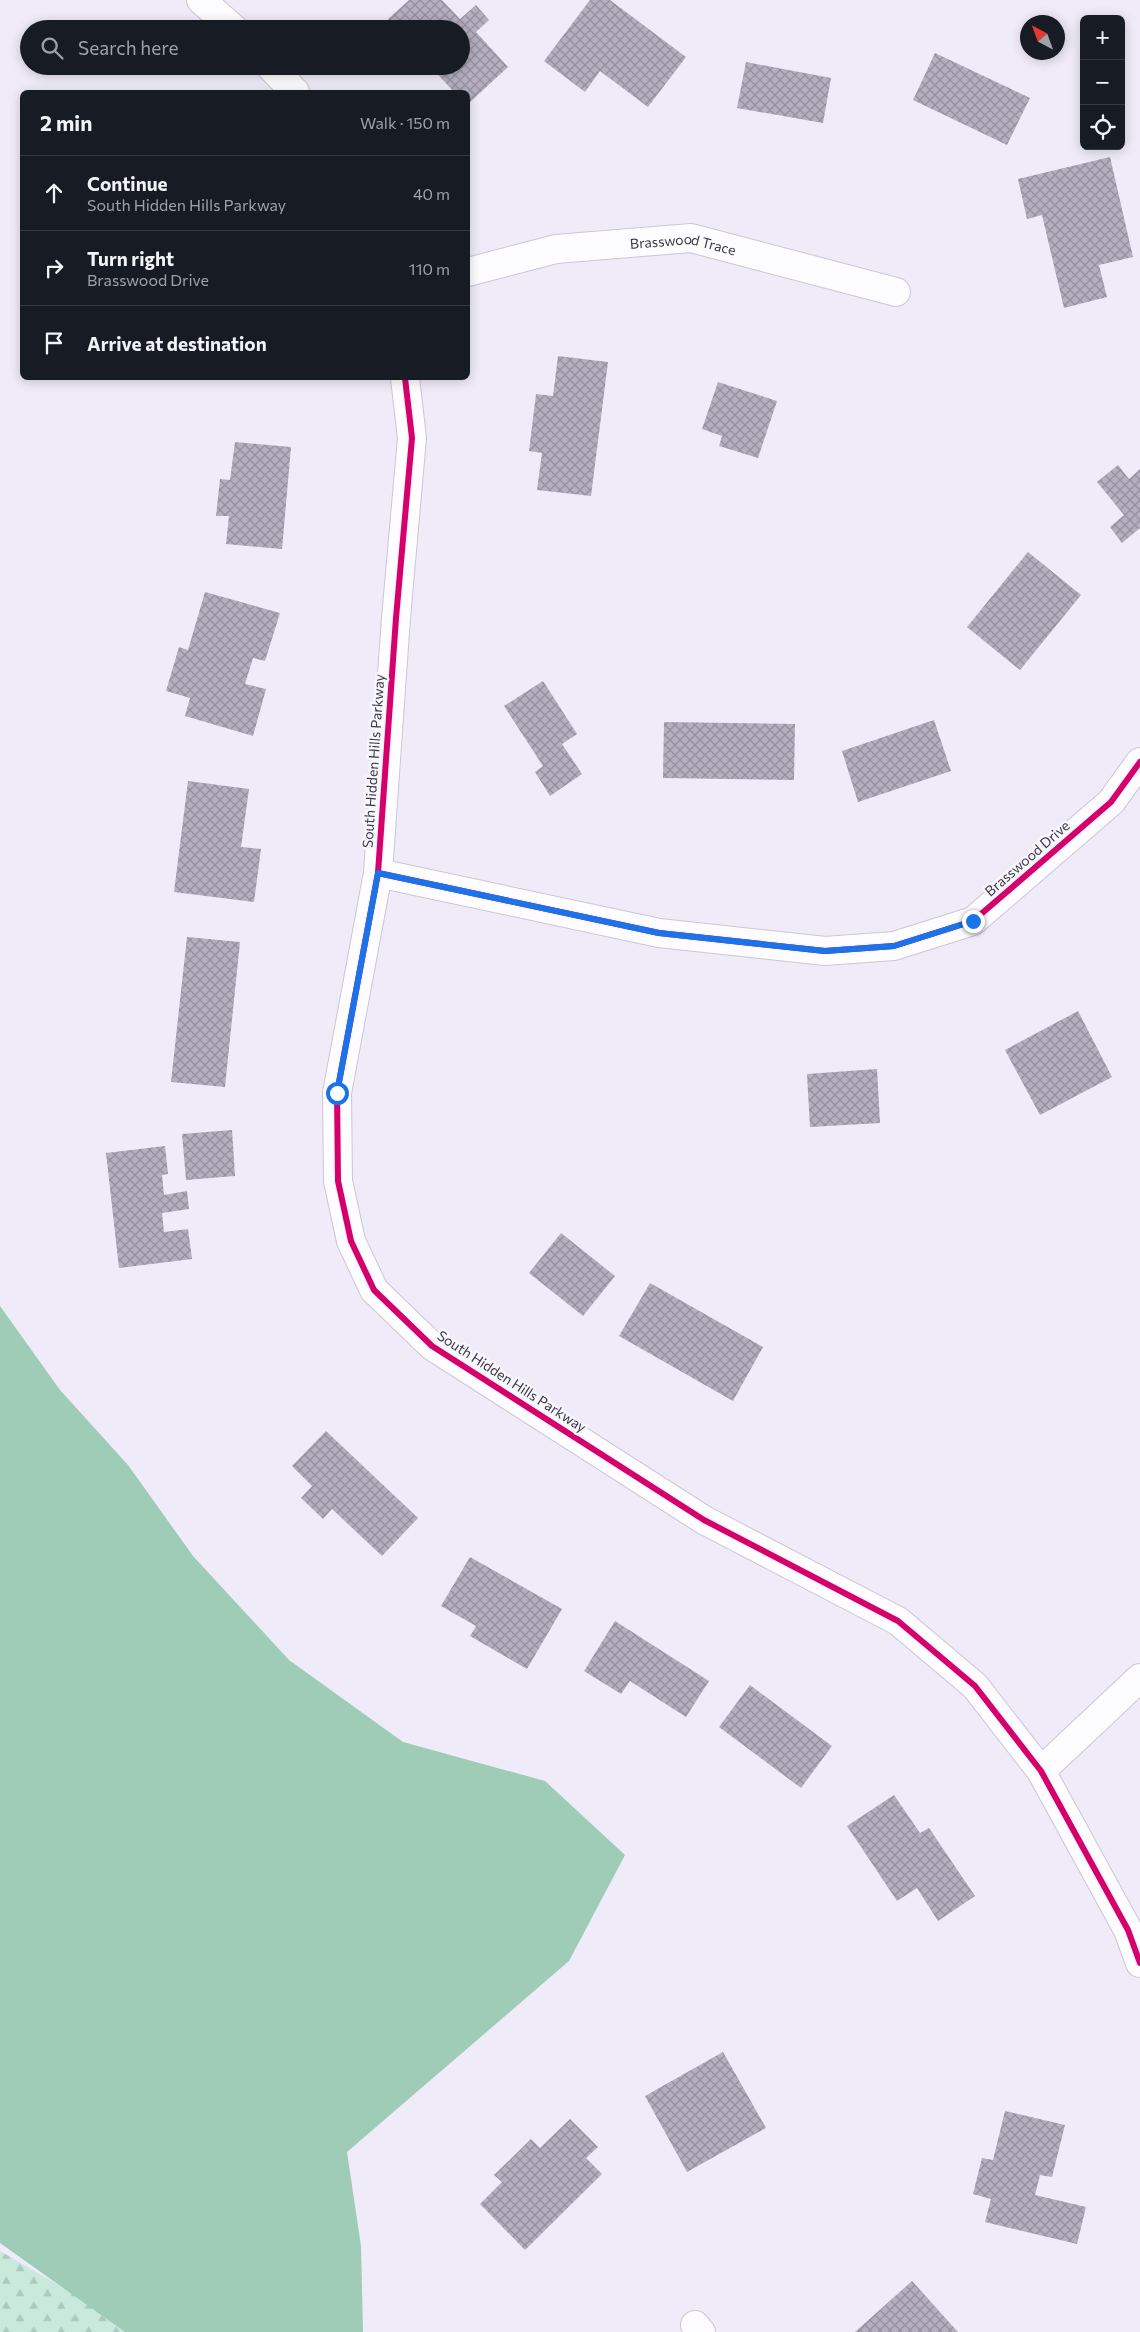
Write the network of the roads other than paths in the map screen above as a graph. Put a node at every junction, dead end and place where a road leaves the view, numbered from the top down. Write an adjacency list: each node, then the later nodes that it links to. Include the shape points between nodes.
1 (201, 0): 2 (street)
2 (224, 20)
3 (279, 75): 4 (street)
4 (293, 90)
5 (470, 271): 6 (street, Brasswood Trace, via 556,248 691,238)
6 (896, 292)
7 (405, 380): 9 (street, South Hidden Hills Parkway, via 412,438)
8 (1140, 762): 9 (street, Brasswood Drive, via 1111,802 973,921 894,946 825,951 659,933)
9 (378, 873): 11 (street, South Hidden Hills Parkway, via 337,1093 338,1181 351,1241 374,1290 432,1346 704,1520 898,1621 975,1686)
10 (1140, 1678): 11 (street)
11 (1041, 1770): 12 (street, South Hidden Hills Parkway, via 1128,1930)
12 (1140, 1963)

